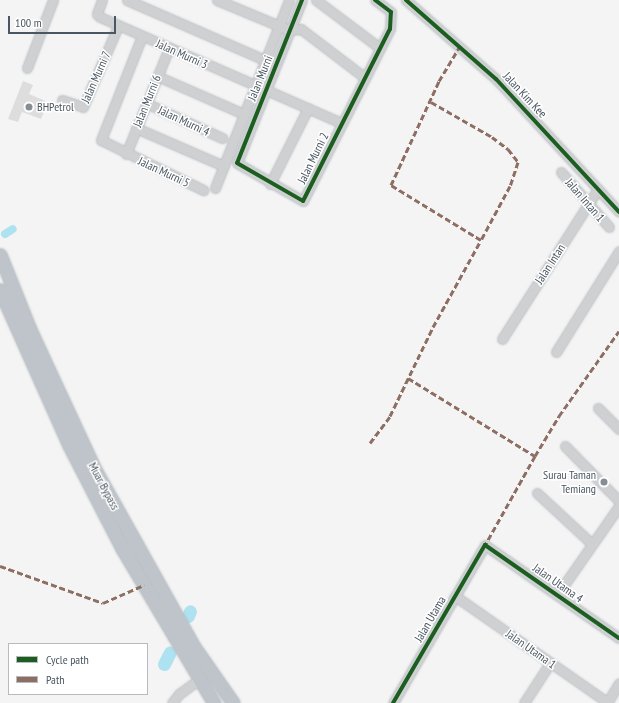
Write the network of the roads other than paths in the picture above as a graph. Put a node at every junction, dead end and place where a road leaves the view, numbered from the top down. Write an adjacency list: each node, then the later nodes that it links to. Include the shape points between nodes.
1 (53, 0): 18 (street)
2 (102, 0): 11 (street, Jalan Murni 3, via 97,14)
3 (127, 0): 17 (street)
4 (217, 0): 12 (street)
5 (289, 0): 12 (street, Jalan Murni)
6 (302, 0): 13 (street, Jalan Murni)
7 (316, 0): 16 (street)
8 (375, 0): 10 (street)
9 (406, 0): 36 (street, Jalan Kim Kee, via 496,79)
10 (386, 3): 16 (street, Jalan Murni 2, via 392,12 393,20)
11 (118, 26): 14 (street, Jalan Murni 3); 23 (street, Jalan Murni 7, via 83,107)
12 (278, 26): 13 (street); 17 (street, Jalan Murni)
13 (289, 30): 20 (street, via 301,29); 22 (street, Jalan Murni)
14 (142, 36): 15 (street, Jalan Murni 3); 30 (street, Jalan Murni 5, via 101,140)
15 (169, 48): 19 (street, Jalan Murni 6); 21 (street, Jalan Murni 3)
16 (380, 48): 20 (street, Jalan Murni 2)
17 (265, 60): 21 (street, Jalan Murni)
18 (27, 68)
19 (157, 76): 24 (street, Jalan Murni 6); 26 (street)
20 (364, 76): 27 (street, Jalan Murni 2)
21 (254, 86): 22 (street, Jalan Murni 3); 26 (street, Jalan Murni)
22 (265, 91): 25 (street, Jalan Murni 3); 31 (street, Jalan Murni)
23 (62, 100)
24 (146, 103): 28 (street, Jalan Murni 6); 29 (street, Jalan Murni 4)
25 (308, 108): 27 (street, Jalan Murni 3); 34 (street)
26 (244, 114): 32 (street, Jalan Murni)
27 (342, 122): 34 (street, Jalan Murni 2, via 303,200)
28 (136, 128): 30 (street, Jalan Murni 6); 32 (street)
29 (222, 138)
30 (126, 154): 37 (street, Jalan Murni 5)
31 (237, 163): 34 (street, Jalan Murni 2)
32 (224, 166): 35 (street, Jalan Murni)
33 (561, 172): 38 (street, Jalan Intan 1)
34 (270, 184)
35 (215, 188)
36 (598, 189): 38 (street, Jalan Intan); 39 (street, Jalan Kim Kee)
37 (203, 190)
38 (588, 205): 40 (street, Jalan Intan 1); 44 (street, Jalan Intan)
39 (619, 212)
40 (609, 227)
41 (619, 251): 45 (street)
42 (0, 255): 60 (highway, Muar Bypass, via 30,330 95,470 194,647)
43 (0, 290): 58 (highway, Muar Bypass, via 69,445 123,550)
44 (502, 339)
45 (556, 352)
46 (598, 408): 47 (street)
47 (619, 429)
48 (565, 446): 50 (street)
49 (537, 493): 52 (street)
50 (619, 501)
51 (619, 506): 52 (street)
52 (592, 544): 54 (street)
53 (485, 545): 54 (street, Jalan Utama 4); 55 (street, Jalan Utama)
54 (557, 595): 56 (street, Jalan Utama 4)
55 (455, 596): 57 (street, Jalan Utama 1); 63 (street, Jalan Utama)
56 (619, 638)
57 (550, 663): 64 (street); 65 (street, Jalan Utama 1)
58 (198, 680): 61 (street, via 179,694); 62 (highway, Muar Bypass)
59 (619, 683): 65 (street)
60 (232, 702)
61 (172, 703)
62 (214, 703)
63 (393, 703)
64 (524, 703)
65 (607, 703)

